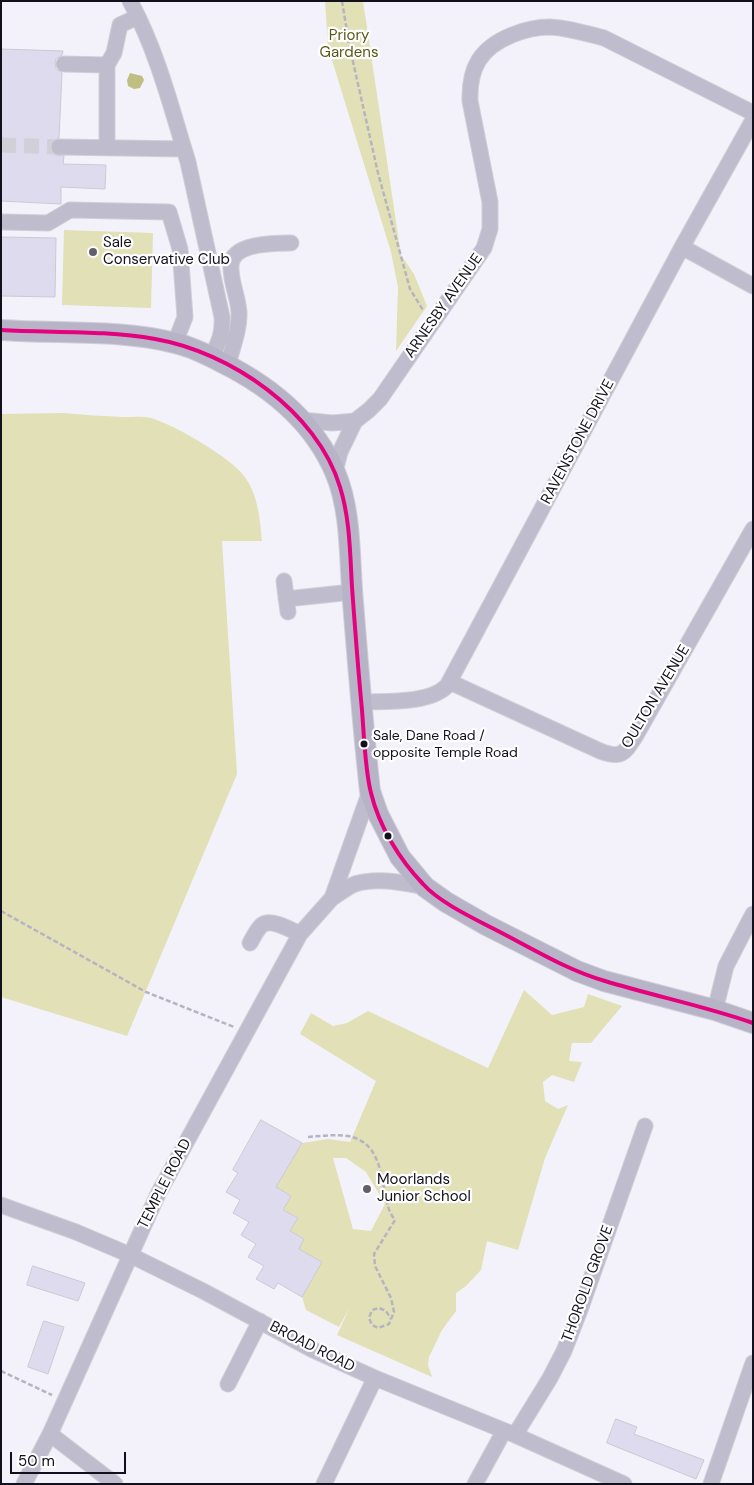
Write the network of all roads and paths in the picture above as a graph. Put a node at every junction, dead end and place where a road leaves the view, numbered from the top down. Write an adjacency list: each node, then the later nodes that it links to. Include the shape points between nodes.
1 (130, 1): 3 (street)
2 (342, 1): 15 (path, via 378,173 410,289)
3 (137, 17): 5 (street, via 120,25); 10 (street, via 158,67)
4 (64, 64): 5 (street)
5 (108, 65): 9 (street)
6 (753, 113): 15 (street, ARNESBY AVENUE, via 604,38 565,28 533,28 504,38 482,54 470,85 470,102 488,191 490,229 484,248)
7 (753, 120): 13 (street, RAVENSTONE DRIVE)
8 (59, 147): 9 (street)
9 (107, 148): 10 (street)
10 (184, 149): 18 (street, via 222,317)
11 (2, 222): 17 (street, via 48,223 70,210 169,212 180,249 184,317)
12 (291, 243): 18 (street, via 244,248 231,259 238,323)
13 (682, 246): 14 (street); 25 (street, RAVENSTONE DRIVE)
14 (753, 286)
15 (432, 324): 20 (street, ARNESBY AVENUE, via 380,398)
16 (1, 330): 17 (main road, via 120,335)
17 (175, 343): 18 (main road)
18 (220, 361): 19 (main road, via 259,382)
19 (302, 420): 20 (street); 21 (main road)
20 (355, 421): 21 (street, ARNESBY AVENUE, via 340,452)
21 (335, 472): 24 (main road, via 348,529)
22 (753, 529): 25 (street, OULTON AVENUE, via 635,737 619,755 600,751)
23 (284, 581): 24 (street, via 287,606)
24 (352, 592): 26 (main road)
25 (450, 682): 26 (street, RAVENSTONE DRIVE, via 440,693 426,698)
26 (362, 702): 27 (main road)
27 (370, 791): 28 (main road, via 396,851); 29 (street, TEMPLE ROAD)
28 (425, 887): 29 (street, TEMPLE ROAD, via 375,881 355,884); 34 (main road, via 486,925 577,971)
29 (332, 898): 32 (street, TEMPLE ROAD)
30 (1, 911): 36 (path, via 146,992)
31 (753, 914): 34 (street, via 726,966)
32 (300, 934): 33 (street, via 267,923); 36 (street, TEMPLE ROAD)
33 (250, 942)
34 (715, 1010): 35 (main road)
35 (753, 1024)
36 (247, 1032): 40 (street, TEMPLE ROAD, via 158,1194)
37 (645, 1126): 48 (street, THOROLD GROVE, via 564,1350 550,1378)
38 (308, 1137): 41 (path, via 348,1136 363,1142 374,1152 394,1220 374,1254 375,1266 391,1298 394,1312)
39 (1, 1205): 40 (street, BROAD ROAD)
40 (130, 1255): 42 (street, BROAD ROAD); 47 (street, TEMPLE ROAD)
41 (391, 1319): 41 (path, via 389,1324 378,1328 369,1318 372,1310 379,1308 386,1310)
42 (260, 1321): 45 (street, BROAD ROAD); 46 (street)
43 (753, 1364): 55 (street)
44 (1, 1371): 47 (path)
45 (375, 1378): 48 (street, BROAD ROAD); 52 (street)
46 (228, 1384)
47 (64, 1401): 49 (street, TEMPLE ROAD)
48 (509, 1433): 53 (street, THOROLD GROVE); 54 (street, BROAD ROAD)
49 (50, 1434): 50 (street, TEMPLE ROAD); 51 (street)
50 (24, 1484)
51 (115, 1484)
52 (324, 1484)
53 (475, 1484)
54 (624, 1484)
55 (711, 1484)

